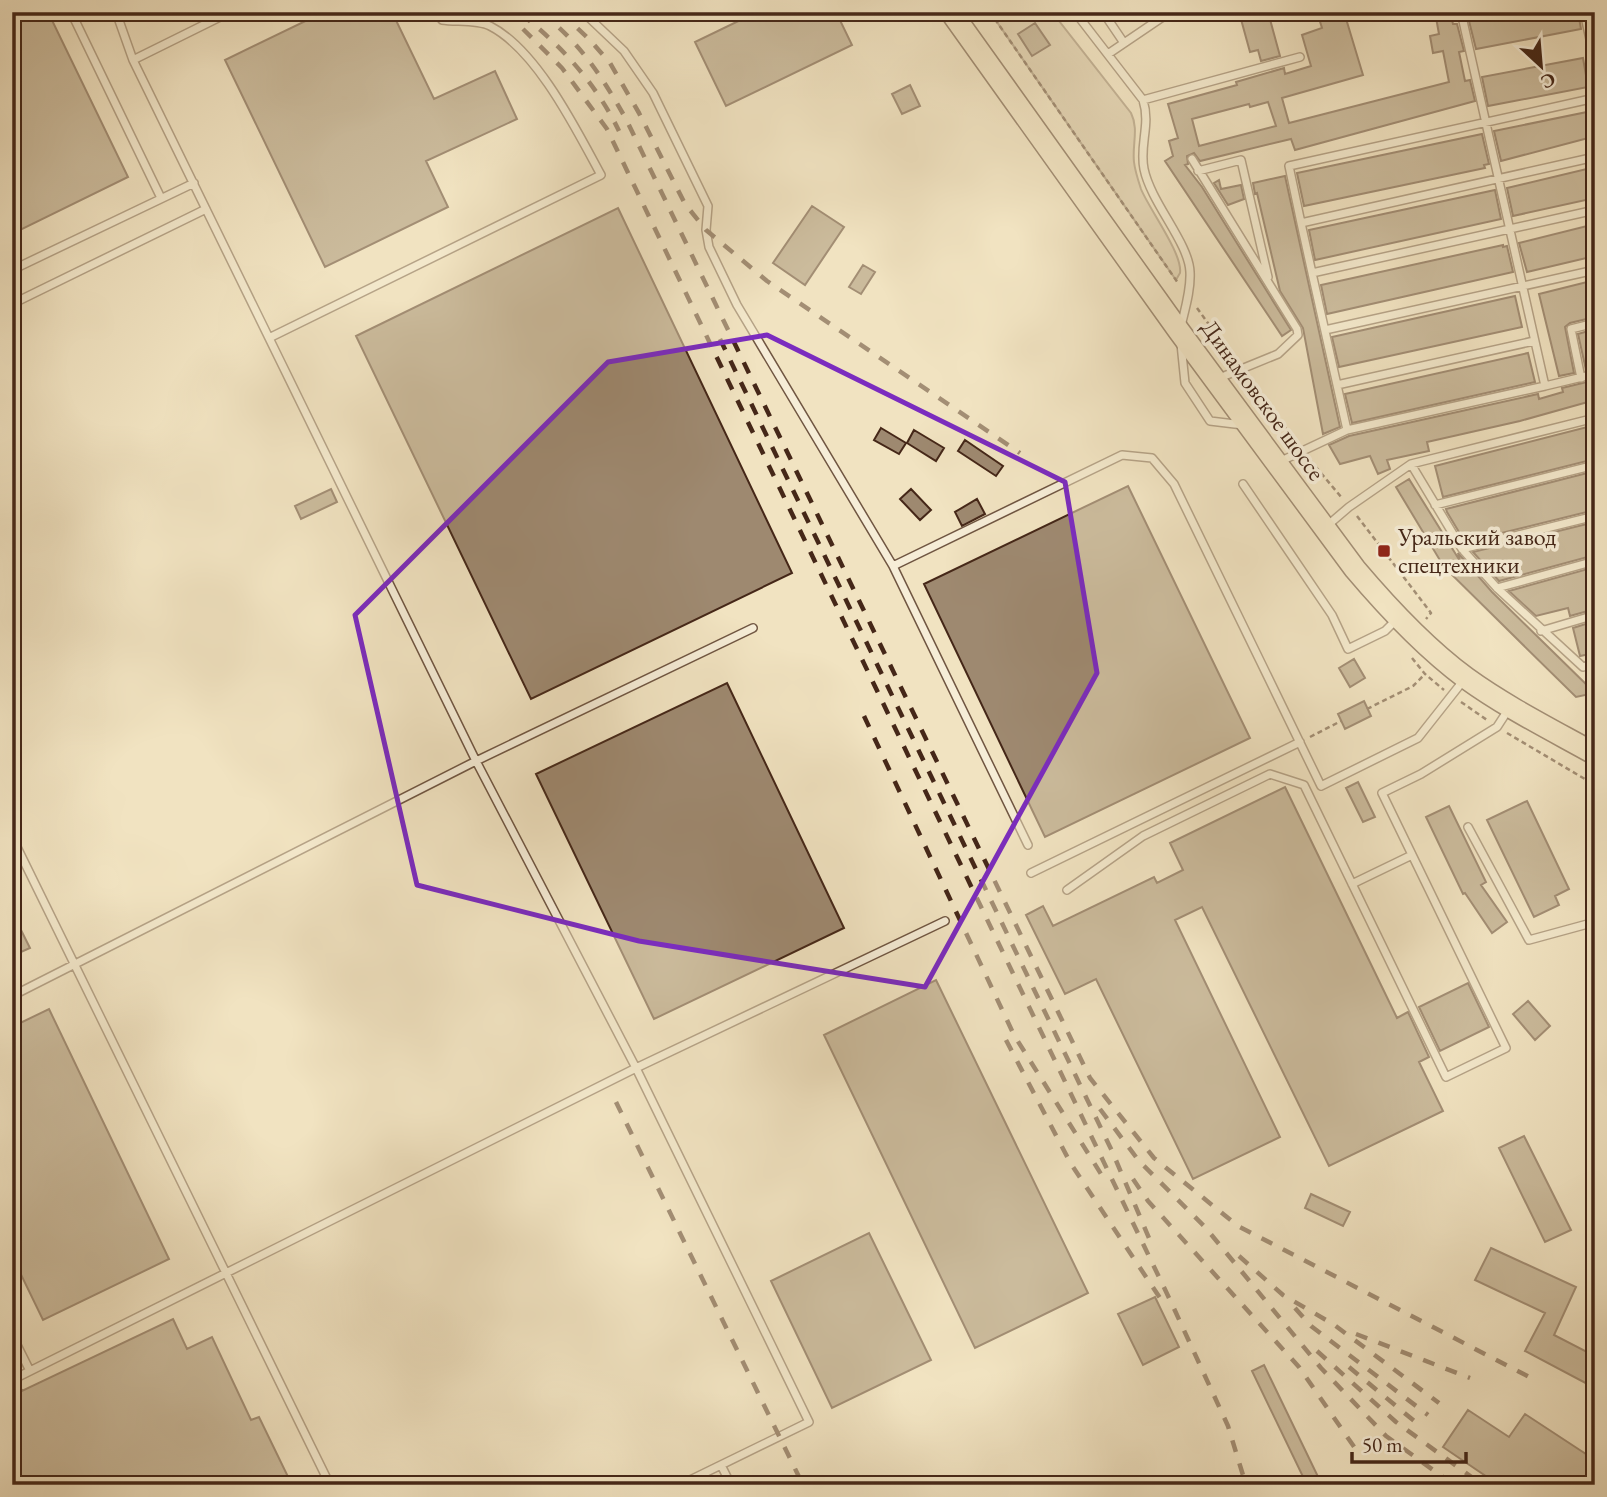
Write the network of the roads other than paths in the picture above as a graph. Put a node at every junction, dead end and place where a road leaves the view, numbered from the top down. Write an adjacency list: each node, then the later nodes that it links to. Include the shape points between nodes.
1 (71, 12): 25 (lane)
2 (117, 12): 15 (lane)
3 (230, 12): 15 (lane)
4 (437, 12): 39 (lane, via 442,20 489,25 524,52 571,120 601,175)
5 (583, 12): 58 (lane, via 624,51 653,93 708,206 709,247 737,305)
6 (951, 12): 38 (main road, Динамовское шоссе)
7 (1075, 12): 13 (lane)
8 (1103, 12): 12 (lane)
9 (1170, 12): 12 (lane)
10 (1461, 12): 19 (lane)
11 (1584, 12): 16 (lane)
12 (1124, 43): 13 (lane)
13 (1108, 54): 18 (lane)
14 (1300, 57): 18 (lane)
15 (133, 60): 24 (lane)
16 (1595, 62)
17 (1595, 98): 19 (lane)
18 (1143, 100): 38 (lane, via 1147,120 1144,168 1191,271)
19 (1486, 122): 23 (lane); 28 (lane, via 1289,166)
20 (1595, 157): 23 (lane)
21 (1192, 159): 22 (lane)
22 (1198, 171): 33 (lane); 33 (lane, via 1241,160)
23 (1498, 179): 28 (lane); 29 (lane)
24 (194, 183): 25 (lane); 26 (lane)
25 (161, 198): 30 (lane)
26 (206, 209): 35 (lane); 39 (lane)
27 (1595, 210): 29 (lane)
28 (1301, 223): 32 (lane)
29 (1509, 229): 32 (lane); 34 (lane)
30 (12, 270)
31 (1595, 270): 34 (lane)
32 (1312, 273): 37 (lane)
33 (1269, 285): 43 (lane, via 1298,335 1278,354)
34 (1522, 286): 37 (lane); 40 (lane)
35 (12, 304)
36 (1595, 323): 42 (lane, via 1571,329)
37 (1325, 330): 44 (lane)
38 (1180, 331): 43 (main road, Динамовское шоссе); 47 (lane, via 1185,383 1210,421)
39 (269, 338): 69 (lane)
40 (1534, 341): 44 (lane); 45 (lane)
41 (1595, 374): 42 (lane)
42 (1581, 378): 45 (lane)
43 (1216, 379): 47 (main road, Динамовское шоссе)
44 (1337, 385): 48 (lane)
45 (1545, 386): 48 (lane)
46 (1595, 418): 50 (lane)
47 (1250, 426): 49 (main road, Динамовское шоссе)
48 (1347, 430): 49 (lane)
49 (1277, 463): 55 (main road, Динамовское шоссе)
50 (1411, 464): 53 (lane); 55 (lane)
51 (1595, 464): 53 (lane)
52 (1243, 484): 61 (lane, via 1332,615 1348,649)
53 (1435, 505): 56 (lane)
54 (1595, 516): 56 (lane)
55 (1324, 527): 61 (main road, Динамовское шоссе)
56 (1462, 549): 59 (lane)
57 (1595, 561): 59 (lane)
58 (893, 566): 67 (lane, via 1122,455 1152,458 1174,484); 72 (lane)
59 (1497, 588): 63 (lane)
60 (1595, 615): 63 (lane)
61 (1406, 624): 65 (main road, Динамовское шоссе)
62 (753, 628): 69 (lane)
63 (1541, 631): 64 (lane, via 1583,667)
64 (1595, 664)
65 (1465, 677): 66 (main road, Динамовское шоссе); 67 (lane, via 1418,738 1321,786)
66 (1510, 706): 68 (main road, Динамовское шоссе); 73 (lane, via 1497,727 1382,793)
67 (1300, 742): 74 (lane)
68 (1595, 754)
69 (476, 761): 79 (lane); 81 (lane)
70 (1468, 827): 78 (lane, via 1529,940)
71 (12, 837): 79 (lane)
72 (1028, 845)
73 (1412, 855): 75 (lane); 75 (lane, via 1506,1048 1446,1077)
74 (1031, 873)
75 (1352, 884): 76 (lane, via 1304,785 1270,774 1143,836)
76 (1066, 890)
77 (945, 921): 81 (lane)
78 (1595, 922)
79 (74, 965): 80 (lane); 82 (lane)
80 (12, 996)
81 (636, 1068): 82 (lane); 86 (lane, via 809,1422)
82 (227, 1273): 84 (lane); 87 (lane)
83 (12, 1335): 84 (lane)
84 (30, 1371): 85 (lane)
85 (12, 1380)
86 (721, 1465): 88 (lane); 89 (lane)
87 (330, 1485)
88 (680, 1485)
89 (731, 1485)

